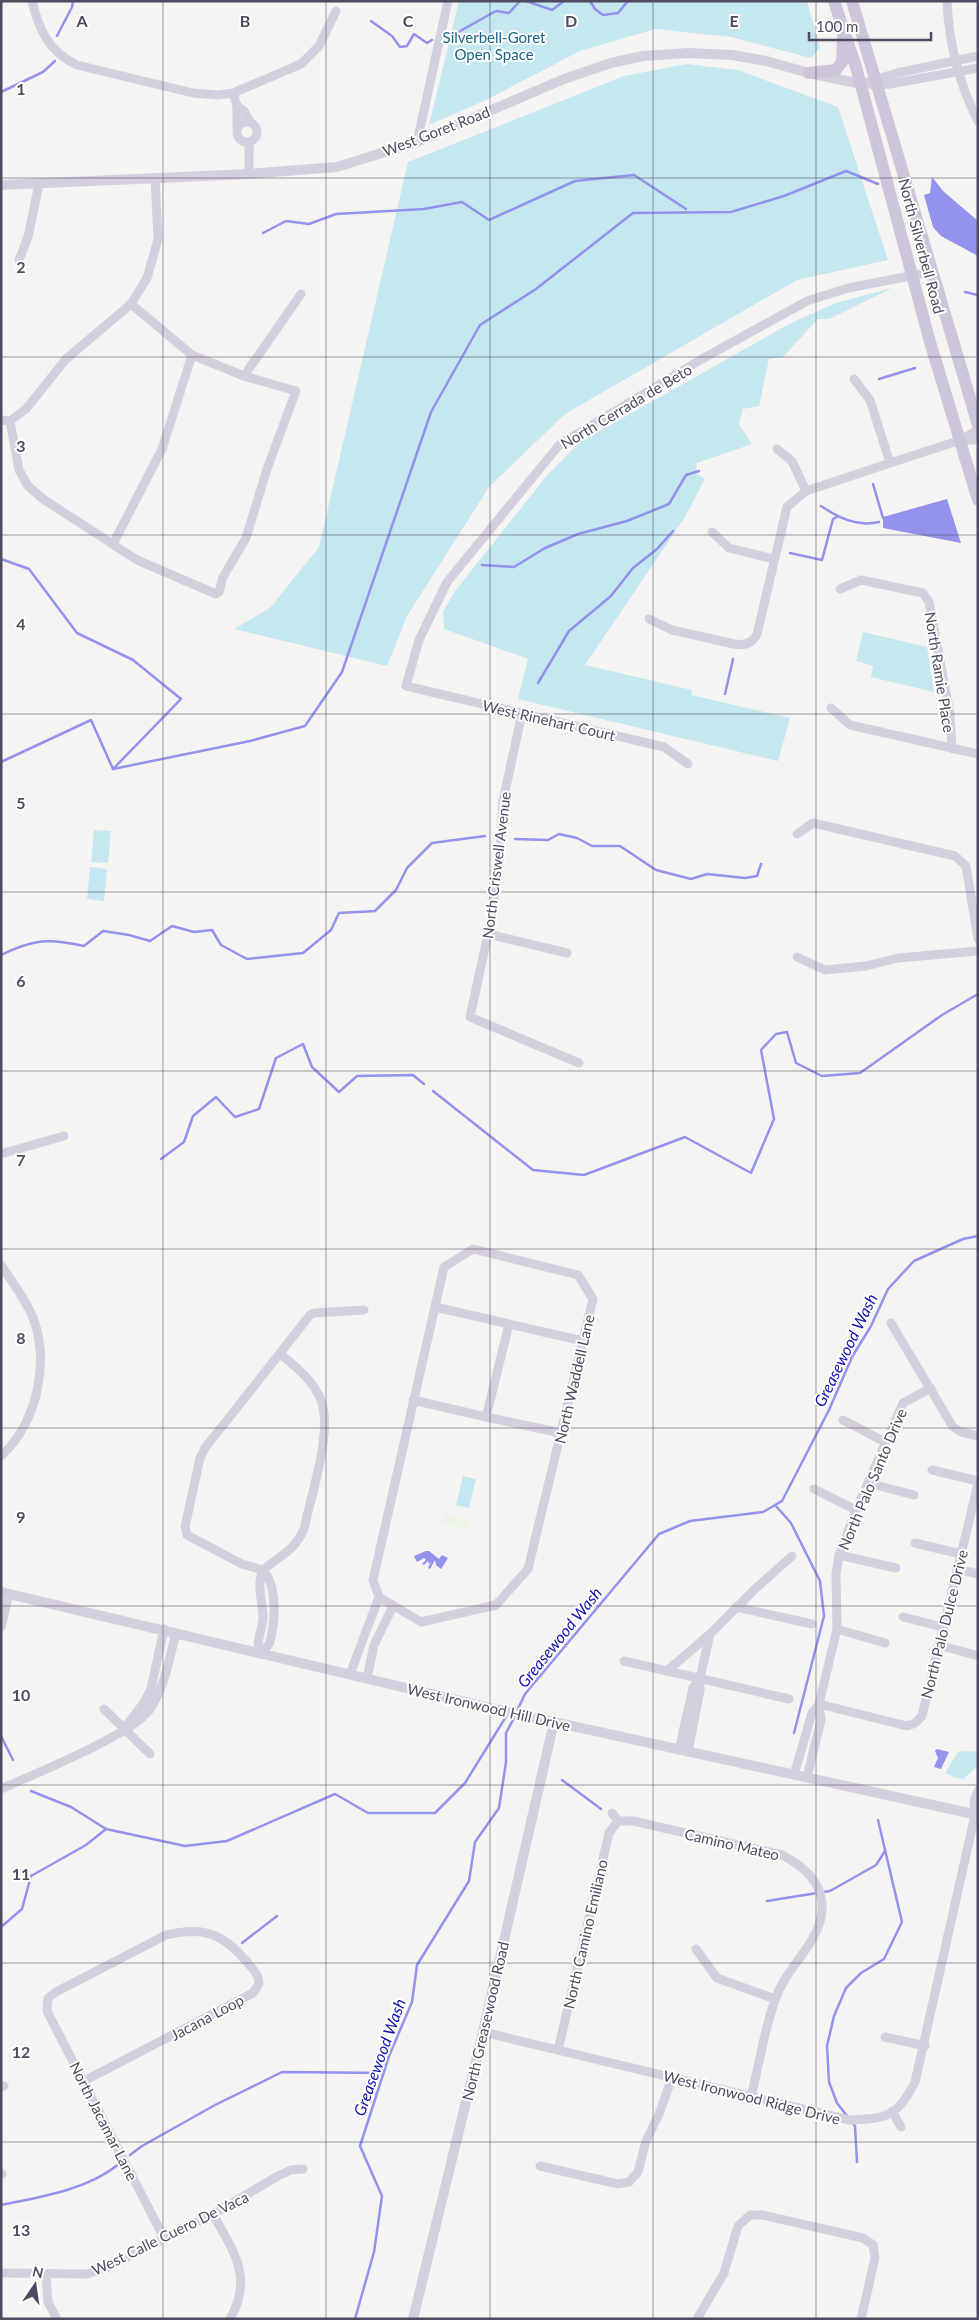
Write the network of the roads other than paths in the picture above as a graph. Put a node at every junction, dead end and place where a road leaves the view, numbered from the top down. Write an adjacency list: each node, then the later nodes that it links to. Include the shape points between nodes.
1 (32, 1): 15 (street, via 41,32 63,59 193,93 218,95)
2 (448, 1): 21 (street)
3 (834, 1): 7 (main road, North Silverbell Road)
4 (852, 1): 13 (main road, North Silverbell Road)
5 (947, 1): 9 (street)
6 (336, 11): 15 (street, via 319,46 301,64)
7 (843, 26): 12 (main road, via 842,62 836,70); 14 (main road, North Silverbell Road)
8 (978, 56): 9 (street, West Goret Road)
9 (954, 61): 11 (street); 13 (street, West Goret Road)
10 (978, 68): 11 (street, West Goret Road)
11 (957, 71): 13 (street, West Goret Road); 17 (street)
12 (809, 73): 14 (street, West Goret Road); 21 (street, West Goret Road, via 732,55 643,56 611,63 564,80)
13 (877, 82): 14 (street, West Goret Road); 27 (main road, North Silverbell Road)
14 (861, 84): 28 (main road, North Silverbell Road)
15 (233, 92): 16 (street)
16 (237, 106): 18 (street); 19 (street)
17 (978, 121)
18 (250, 122): 19 (street); 20 (street, via 257,130)
19 (237, 128): 20 (street, via 239,138)
20 (249, 142): 22 (street)
21 (417, 142): 22 (street, West Goret Road, via 337,167)
22 (249, 174): 23 (street, West Goret Road)
23 (155, 178): 24 (street, West Goret Road); 30 (street, via 158,239 147,278)
24 (39, 184): 25 (street, West Goret Road); 26 (street, via 28,237)
25 (1, 185)
26 (19, 260)
27 (931, 272): 28 (street, North Cerrada de Beto); 35 (main road, North Silverbell Road)
28 (914, 275): 37 (main road, North Silverbell Road, via 930,342); 48 (street, North Cerrada de Beto, via 848,288 807,301 560,444 447,582 419,640)
29 (301, 294): 32 (street)
30 (131, 304): 31 (street); 34 (street, via 66,359 26,409)
31 (192, 356): 32 (street); 44 (street, via 162,449)
32 (244, 376): 44 (street, via 296,391 246,538 223,577 221,589 216,594 137,560)
33 (854, 379): 40 (street, via 870,400)
34 (6, 421): 44 (street, via 19,470 28,486 43,500)
35 (978, 425)
36 (978, 430): 37 (street)
37 (961, 440): 38 (street); 40 (street); 42 (main road, North Silverbell Road)
38 (978, 440)
39 (777, 448): 41 (street, via 792,461)
40 (890, 463): 41 (street)
41 (806, 491): 45 (street, via 787,507)
42 (978, 500)
43 (712, 532): 45 (street, via 729,548)
44 (113, 544)
45 (774, 559): 47 (street, via 757,634 751,642 741,645 672,630)
46 (840, 589): 51 (street, North Ramie Place, via 861,580 923,593 929,602 950,714)
47 (649, 618)
48 (406, 686): 50 (street, West Rinehart Court)
49 (831, 708): 51 (street, via 850,725)
50 (522, 713): 53 (street, West Rinehart Court, via 664,747); 55 (street, North Criswell Avenue, via 503,801)
51 (952, 749): 52 (street)
52 (978, 754)
53 (688, 764)
54 (796, 834): 56 (street, via 813,823 955,856 966,866)
55 (488, 934): 58 (street); 60 (street, North Criswell Avenue, via 470,1017)
56 (978, 939)
57 (978, 951): 59 (street, via 898,958 866,966 826,970)
58 (567, 953)
59 (796, 957)
60 (579, 1063)
61 (64, 1136): 62 (street)
62 (1, 1154)
63 (1, 1265): 77 (street, via 30,1312 41,1347 37,1387 29,1420 11,1448)
64 (435, 1307): 67 (street); 68 (street, North Waddell Lane, via 444,1267 473,1249 578,1274 593,1299); 71 (street, North Waddell Lane)
65 (364, 1310): 69 (street, via 314,1313 294,1333)
66 (891, 1322): 70 (street)
67 (509, 1324): 68 (street); 72 (street)
68 (583, 1341): 74 (street, North Waddell Lane)
69 (280, 1354): 89 (street, via 311,1383 321,1400 325,1438 304,1529 298,1542); 89 (street, via 205,1448 185,1527 187,1535 242,1564)
70 (931, 1388): 75 (street, via 953,1426 961,1432); 76 (street, North Palo Santo Drive, via 903,1403)
71 (413, 1400): 72 (street); 94 (street, North Waddell Lane, via 373,1580)
72 (486, 1417): 74 (street)
73 (843, 1420): 76 (street)
74 (561, 1433): 95 (street, North Waddell Lane, via 528,1570 496,1605 421,1622)
75 (978, 1436)
76 (885, 1442): 79 (street, North Palo Santo Drive)
77 (1, 1456)
78 (932, 1470): 80 (street)
79 (868, 1483): 82 (street); 84 (street, North Palo Santo Drive)
80 (978, 1483): 83 (street, North Palo Dulce Drive)
81 (814, 1489): 84 (street)
82 (914, 1495)
83 (976, 1496): 86 (street, North Palo Dulce Drive)
84 (856, 1510): 87 (street, North Palo Santo Drive)
85 (915, 1543): 86 (street)
86 (961, 1554): 91 (street, North Palo Dulce Drive)
87 (839, 1555): 90 (street); 102 (street, North Palo Santo Drive, via 836,1574)
88 (792, 1556): 96 (street)
89 (266, 1568): 107 (street, via 259,1578 263,1620 257,1645)
90 (896, 1568)
91 (957, 1569): 92 (street); 100 (street, North Palo Dulce Drive)
92 (978, 1574)
93 (5, 1593): 99 (street); 101 (street, West Ironwood Hill Drive)
94 (379, 1597): 95 (street, North Waddell Lane); 111 (street)
95 (392, 1606): 112 (street, via 374,1645)
96 (736, 1607): 98 (street); 104 (street)
97 (903, 1617): 100 (street)
98 (812, 1624)
99 (1, 1627)
100 (943, 1627): 106 (street, North Palo Dulce Drive)
101 (164, 1630): 103 (street, West Ironwood Hill Drive); 118 (street, via 151,1689)
102 (838, 1630): 105 (street); 115 (street, North Palo Santo Drive)
103 (176, 1633): 107 (street, West Ironwood Hill Drive); 118 (street, via 158,1694 149,1711)
104 (710, 1634): 110 (street); 113 (street)
105 (885, 1643)
106 (939, 1645): 108 (street); 115 (street, North Palo Dulce Drive, via 922,1716 915,1723 907,1726)
107 (260, 1654): 111 (street, West Ironwood Hill Drive)
108 (978, 1656)
109 (624, 1661): 110 (street)
110 (667, 1671): 113 (street)
111 (350, 1674): 112 (street, West Ironwood Hill Drive)
112 (367, 1678): 117 (street, West Ironwood Hill Drive)
113 (700, 1678): 114 (street); 119 (street, via 700,1690)
114 (789, 1699)
115 (819, 1704): 121 (street, North Palo Santo Drive, via 812,1713); 122 (street, North Palo Santo Drive, via 821,1720)
116 (104, 1709): 118 (street)
117 (554, 1722): 119 (street, West Ironwood Hill Drive); 131 (street, North Greasewood Road)
118 (124, 1730): 120 (street); 123 (street)
119 (683, 1751): 121 (street, West Ironwood Hill Drive)
120 (150, 1754)
121 (794, 1774): 122 (street, West Ironwood Hill Drive)
122 (807, 1777): 126 (street, West Ironwood Hill Drive)
123 (1, 1789)
124 (978, 1791): 126 (street, via 974,1801)
125 (612, 1813): 127 (street)
126 (977, 1813): 133 (street)
127 (618, 1821): 129 (street, Camino Mateo, via 633,1821 782,1855 801,1864 820,1891 822,1909 819,1926 791,1967); 134 (street, North Camino Emiliano, via 609,1833)
128 (696, 1950): 129 (street, via 717,1978)
129 (775, 1999): 137 (street, Camino Mateo)
130 (47, 2003): 136 (street, North Jacamar Lane, via 49,2015); 136 (street, Jacana Loop, via 56,1992 166,1935 179,1932 204,1933 231,1944 258,1975 262,1985 253,1993)
131 (483, 2032): 134 (street, West Ironwood Ridge Drive); 148 (street, North Greasewood Road)
132 (885, 2037): 133 (street)
133 (925, 2046): 138 (street, via 915,2082 903,2105)
134 (558, 2050): 135 (street, West Ironwood Ridge Drive)
135 (672, 2077): 137 (street, West Ironwood Ridge Drive); 140 (street, via 646,2141 633,2184 618,2184)
136 (84, 2081): 143 (street, North Jacamar Lane)
137 (751, 2097): 138 (street, West Ironwood Ridge Drive, via 849,2120 882,2118)
138 (892, 2112): 139 (street)
139 (901, 2127)
140 (540, 2166)
141 (303, 2169): 142 (street, West Calle Cuero De Vaca, via 278,2176)
142 (213, 2214): 143 (street, West Calle Cuero De Vaca); 147 (street, via 242,2273 241,2292)
143 (164, 2238): 145 (street, West Calle Cuero De Vaca, via 108,2267 87,2274)
144 (1, 2273): 145 (street, West Calle Cuero De Vaca)
145 (46, 2275): 146 (street, via 48,2302)
146 (57, 2319)
147 (230, 2319)
148 (413, 2319)
149 (697, 2319): 150 (street, via 724,2273 738,2226 745,2215 762,2215 877,2243)
150 (861, 2319)

